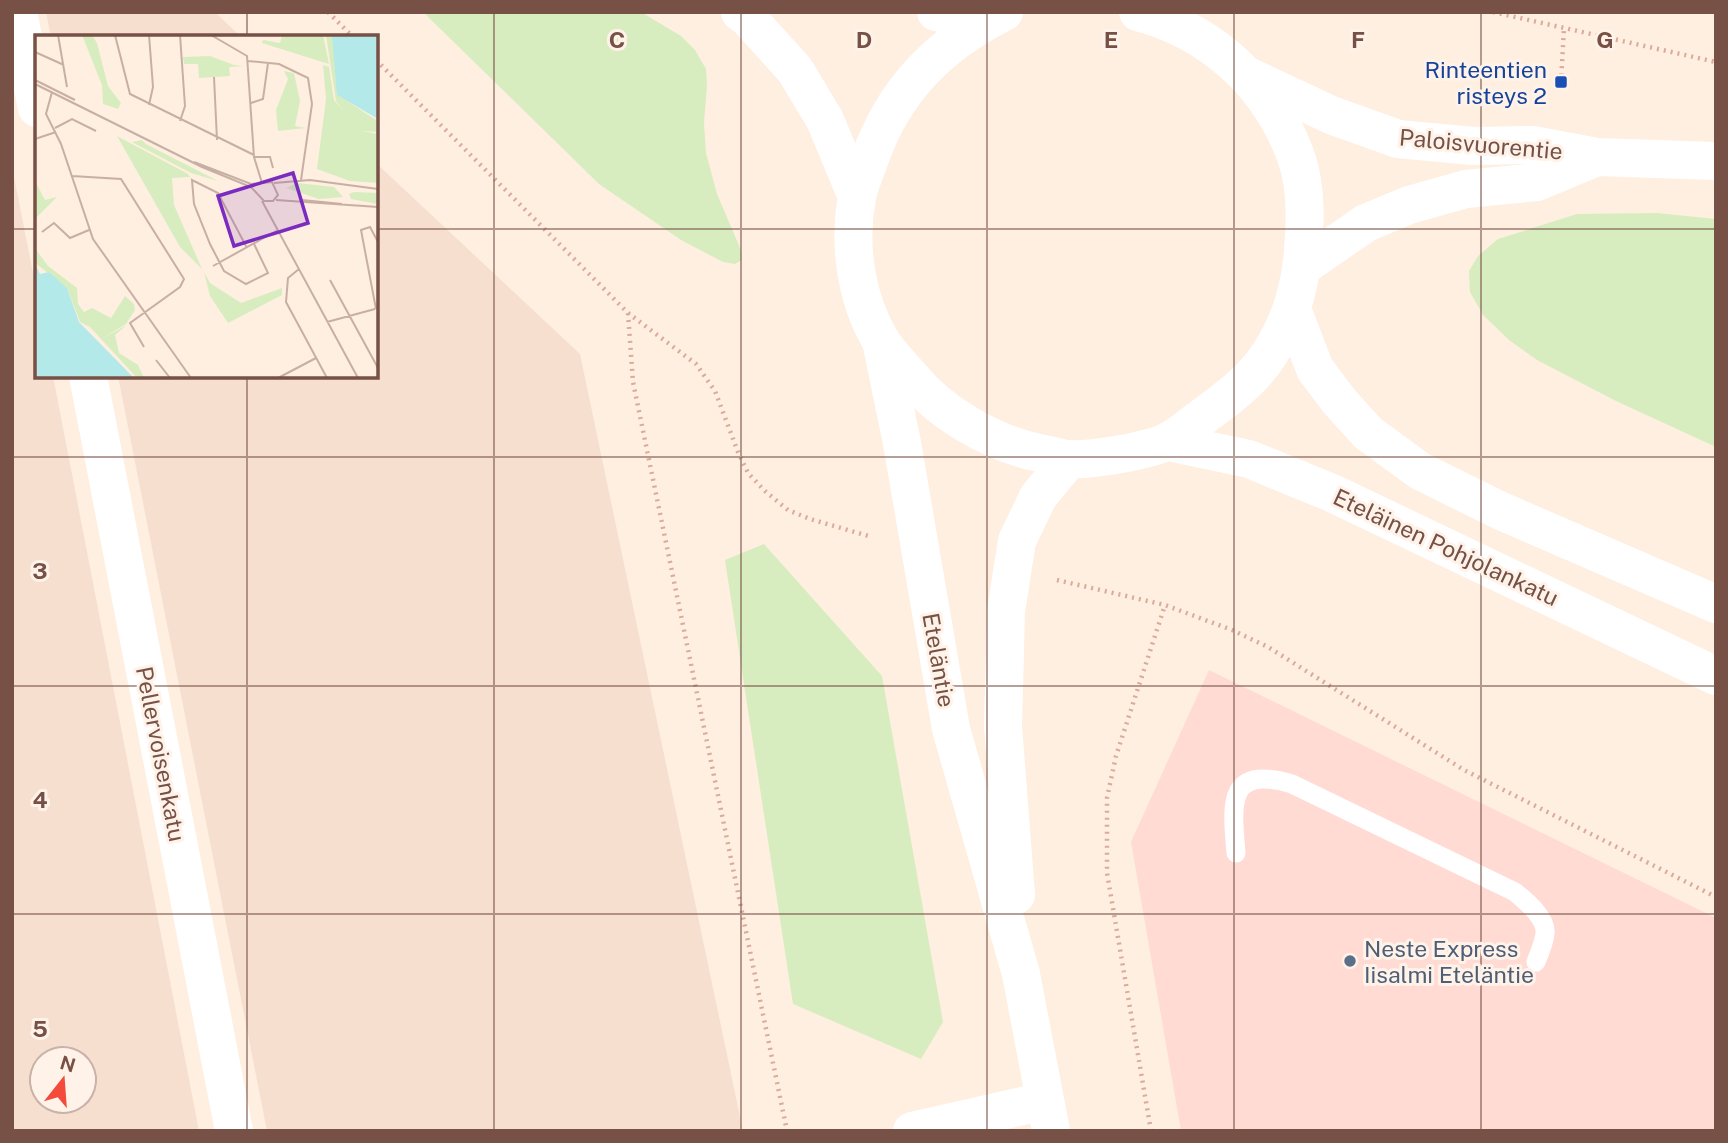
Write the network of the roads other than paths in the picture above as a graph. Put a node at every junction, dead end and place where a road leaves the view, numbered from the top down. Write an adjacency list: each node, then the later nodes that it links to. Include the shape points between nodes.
1 (18, 12): 7 (street)
2 (740, 12): 10 (street, via 795,70 825,120)
3 (936, 12): 5 (street)
4 (1153, 14): 6 (street, via 1218,49)
5 (993, 18): 10 (street, via 938,54 905,89 879,133)
6 (1250, 77): 8 (street, Paloisvuorentie, via 1331,115 1398,139 1473,146 1533,145); 11 (street, via 1296,156 1306,214)
7 (35, 98)
8 (1597, 157): 9 (street, Paloisvuorentie); 11 (street, Paloisvuorentie, via 1537,182 1466,189 1409,205 1366,223)
9 (1716, 161)
10 (857, 197): 13 (street, via 854,265)
11 (1302, 267): 12 (street)
12 (1292, 309): 15 (street, via 1270,353 1240,390); 17 (street, via 1315,369 1339,401 1368,433 1420,471)
13 (881, 341): 16 (street, via 923,392 968,424 1018,448); 21 (street, Eteläntie, via 951,729)
14 (88, 378): 23 (street, Pellervoisenkatu)
15 (1167, 442): 16 (street, via 1126,453); 18 (street, Eteläinen Pohjolankatu, via 1249,459 1332,493)
16 (1069, 459): 21 (street, Eteläntie, via 1038,497 1017,541 1006,611 1003,726)
17 (1716, 604)
18 (1716, 676)
19 (1236, 853): 20 (lane, via 1233,802 1241,787 1258,780 1293,784 1515,892 1544,925)
20 (1536, 962)
21 (1021, 974): 22 (street, Eteläntie)
22 (1048, 1116): 24 (street)
23 (233, 1131)
24 (912, 1131)

